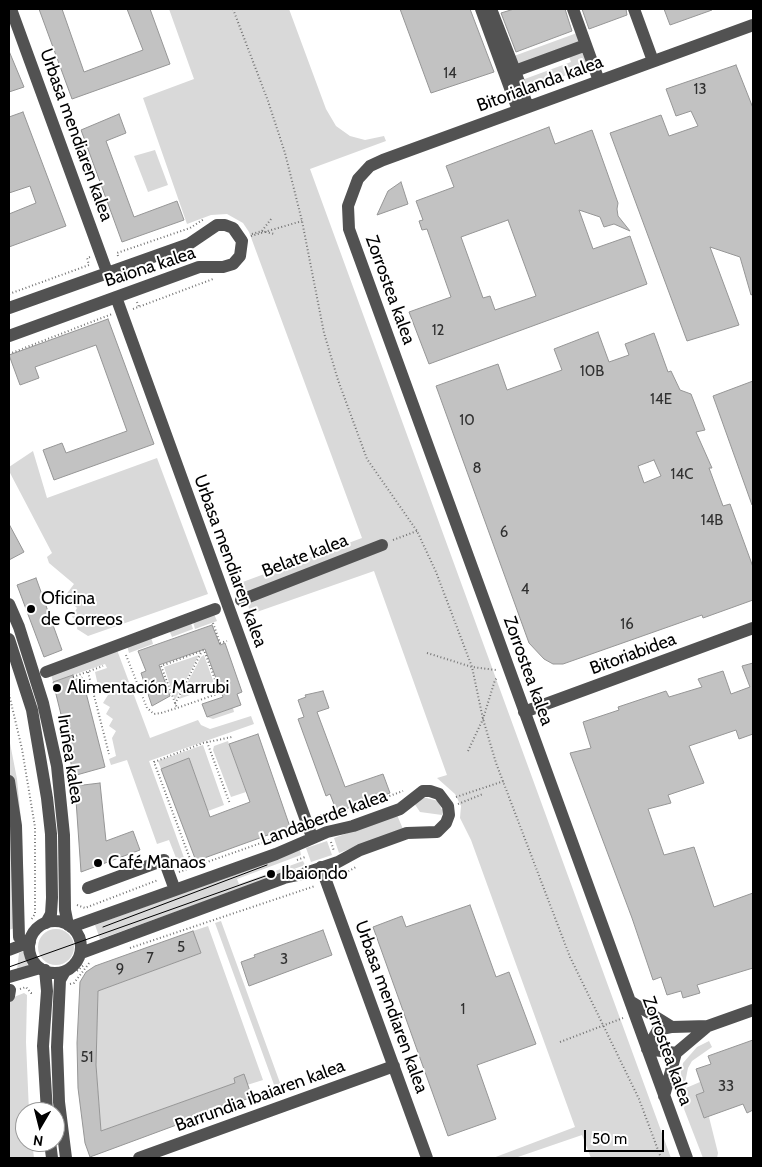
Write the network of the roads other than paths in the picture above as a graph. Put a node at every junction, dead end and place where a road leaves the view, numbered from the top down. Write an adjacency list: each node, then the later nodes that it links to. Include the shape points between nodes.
1 (11, 9): 13 (street, Urbasa mendiaren kalea)
2 (481, 9): 11 (street)
3 (491, 9): 9 (street)
4 (573, 9): 7 (street)
5 (634, 9): 8 (street)
6 (753, 25): 8 (street, Bitorialanda kalea)
7 (586, 45): 9 (street); 10 (street)
8 (653, 61): 10 (street, Bitorialanda kalea)
9 (515, 71): 11 (street)
10 (599, 81): 11 (street, Bitorialanda kalea)
11 (523, 109): 12 (street, Bitorialanda kalea, via 370,166)
12 (351, 193): 24 (street, Zorrostea kalea, via 349,228)
13 (107, 272): 14 (street, Baiona kalea, via 189,244 217,225 233,228 242,241 242,250 233,264 199,267); 15 (street, Baiona kalea)
14 (116, 297): 16 (street, Baiona kalea); 26 (street, Urbasa mendiaren kalea)
15 (9, 308)
16 (9, 336)
17 (382, 545): 18 (street, Belate kalea)
18 (241, 600)
19 (9, 604): 31 (street, Iruñea kalea, via 41,694 57,766 64,835 65,910)
20 (215, 609): 23 (street)
21 (753, 628): 24 (street, Bitoriabidea)
22 (9, 639): 30 (street, Iruñea kalea, via 32,710 47,798 52,898 51,914)
23 (46, 672)
24 (524, 712): 38 (street, Zorrostea kalea)
25 (9, 781): 32 (street, via 16,826)
26 (312, 837): 27 (street, Landaberde kalea, via 400,809 422,791 439,794 448,806 448,817 440,830 407,834); 29 (street, Landaberde kalea, via 276,854)
27 (321, 868): 34 (street, Landaberde kalea, via 275,881); 44 (street, Urbasa mendiaren kalea)
28 (88, 888): 29 (street, via 164,860)
29 (175, 890): 31 (street, Landaberde kalea)
30 (46, 923): 31 (street, via 60,922); 32 (street)
31 (69, 926): 34 (street, via 80,941)
32 (24, 939): 33 (street); 35 (street)
33 (9, 950)
34 (81, 953): 36 (street, via 72,967)
35 (42, 969): 36 (street, via 55,973); 37 (street); 46 (street, via 47,991 43,1046)
36 (65, 971): 47 (street, via 60,980 56,1047)
37 (9, 988)
38 (630, 1001): 40 (street); 42 (street, Zorrostea kalea)
39 (753, 1010): 41 (street)
40 (672, 1026): 41 (street); 42 (street, via 658,1030)
41 (708, 1026): 43 (street)
42 (647, 1049): 43 (street); 45 (street, Zorrostea kalea)
43 (676, 1053): 45 (street)
44 (394, 1066): 48 (street, Barrundia ibaiaren kalea); 49 (street, Urbasa mendiaren kalea)
45 (664, 1096): 50 (street, Zorrostea kalea)
46 (46, 1102)
47 (66, 1158)
48 (139, 1158)
49 (427, 1158)
50 (687, 1158)

